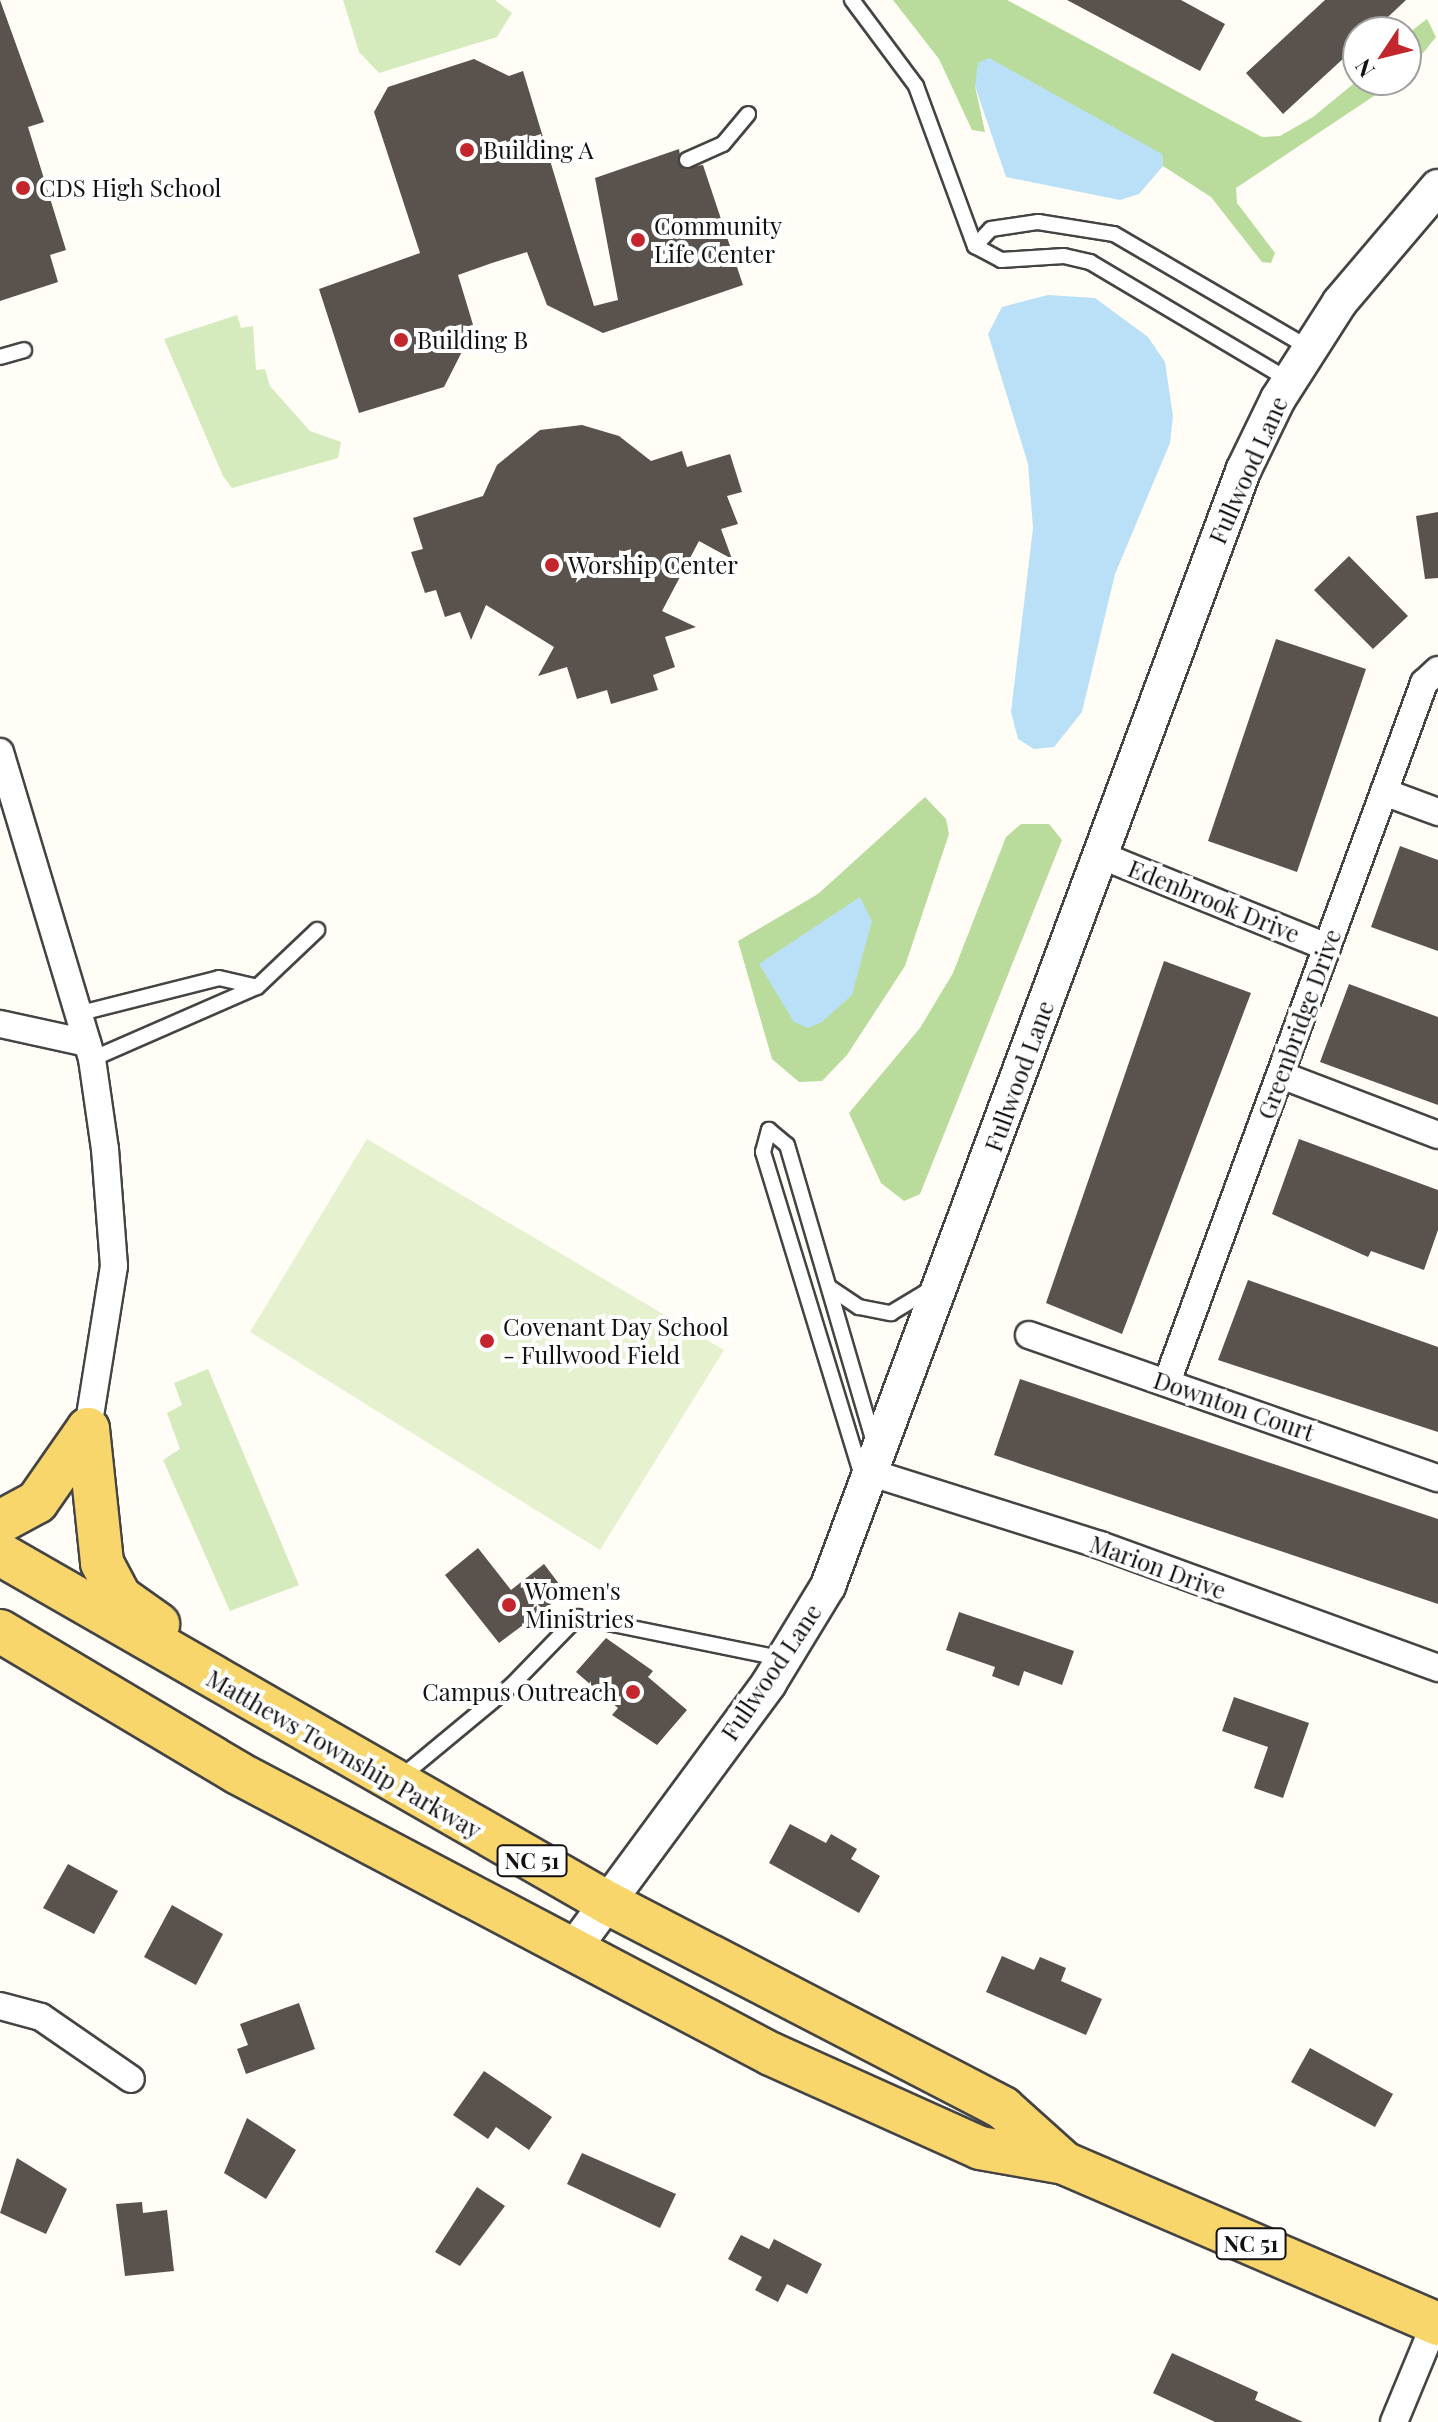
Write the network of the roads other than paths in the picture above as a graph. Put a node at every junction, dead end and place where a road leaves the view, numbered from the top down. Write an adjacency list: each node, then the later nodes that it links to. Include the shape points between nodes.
1 (852, 0): 5 (lane, via 916,86)
2 (748, 114): 3 (lane, via 723,144)
3 (687, 160)
4 (1438, 187): 6 (street, Fullwood Lane)
5 (975, 246): 6 (lane, via 991,229 1038,222 1114,234); 9 (lane, via 1001,260 1064,256 1090,262)
6 (1309, 348): 9 (street, Fullwood Lane)
7 (24, 350): 8 (lane)
8 (0, 357)
9 (1289, 380): 14 (street, Fullwood Lane, via 1227,510)
10 (1438, 670): 12 (street, Greenbridge Drive, via 1424,683)
11 (0, 752): 18 (street)
12 (1384, 792): 13 (street); 16 (street, Greenbridge Drive)
13 (1438, 812)
14 (1100, 855): 16 (street, Edenbrook Drive); 23 (street, Fullwood Lane)
15 (317, 930): 17 (lane)
16 (1327, 947): 21 (street, Greenbridge Drive)
17 (257, 987): 18 (lane, via 219,978); 20 (lane)
18 (77, 1014): 20 (street)
19 (0, 1024): 20 (street)
20 (90, 1051): 27 (street, via 114,1266)
21 (1281, 1075): 22 (street); 26 (street, Greenbridge Drive)
22 (1438, 1135)
23 (950, 1267): 24 (lane, via 926,1294 891,1313 859,1307); 28 (street, Fullwood Lane)
24 (829, 1287): 28 (lane); 28 (lane, via 787,1145 769,1130 763,1152)
25 (1029, 1335): 26 (street, Downton Court)
26 (1167, 1382): 29 (street, Downton Court)
27 (88, 1429): 30 (main road, via 37,1502); 35 (main road, via 93,1530 120,1597 246,1679)
28 (874, 1477): 33 (street, Fullwood Lane, via 828,1586); 34 (street, Marion Drive, via 1100,1545)
29 (1438, 1478)
30 (0, 1522)
31 (0, 1554): 35 (main road, Matthews Township Parkway / NC 51)
32 (0, 1631): 38 (main road, Matthews Township Parkway / NC 51, via 238,1773)
33 (784, 1659): 36 (lane, via 578,1617 512,1685); 37 (street, Fullwood Lane)
34 (1438, 1668)
35 (264, 1711): 36 (main road, Matthews Township Parkway / NC 51)
36 (394, 1783): 37 (main road, Matthews Township Parkway / NC 51)
37 (608, 1903): 38 (street, Fullwood Lane); 41 (main road, Matthews Township Parkway / NC 51, via 1003,2108)
38 (571, 1952): 41 (main road, Matthews Township Parkway / NC 51, via 771,2054 980,2148)
39 (0, 2006): 40 (street, via 41,2017)
40 (131, 2079)
41 (1064, 2163): 42 (main road, Matthews Township Parkway / NC 51)
42 (1436, 2324): 43 (street)
43 (1394, 2422)

